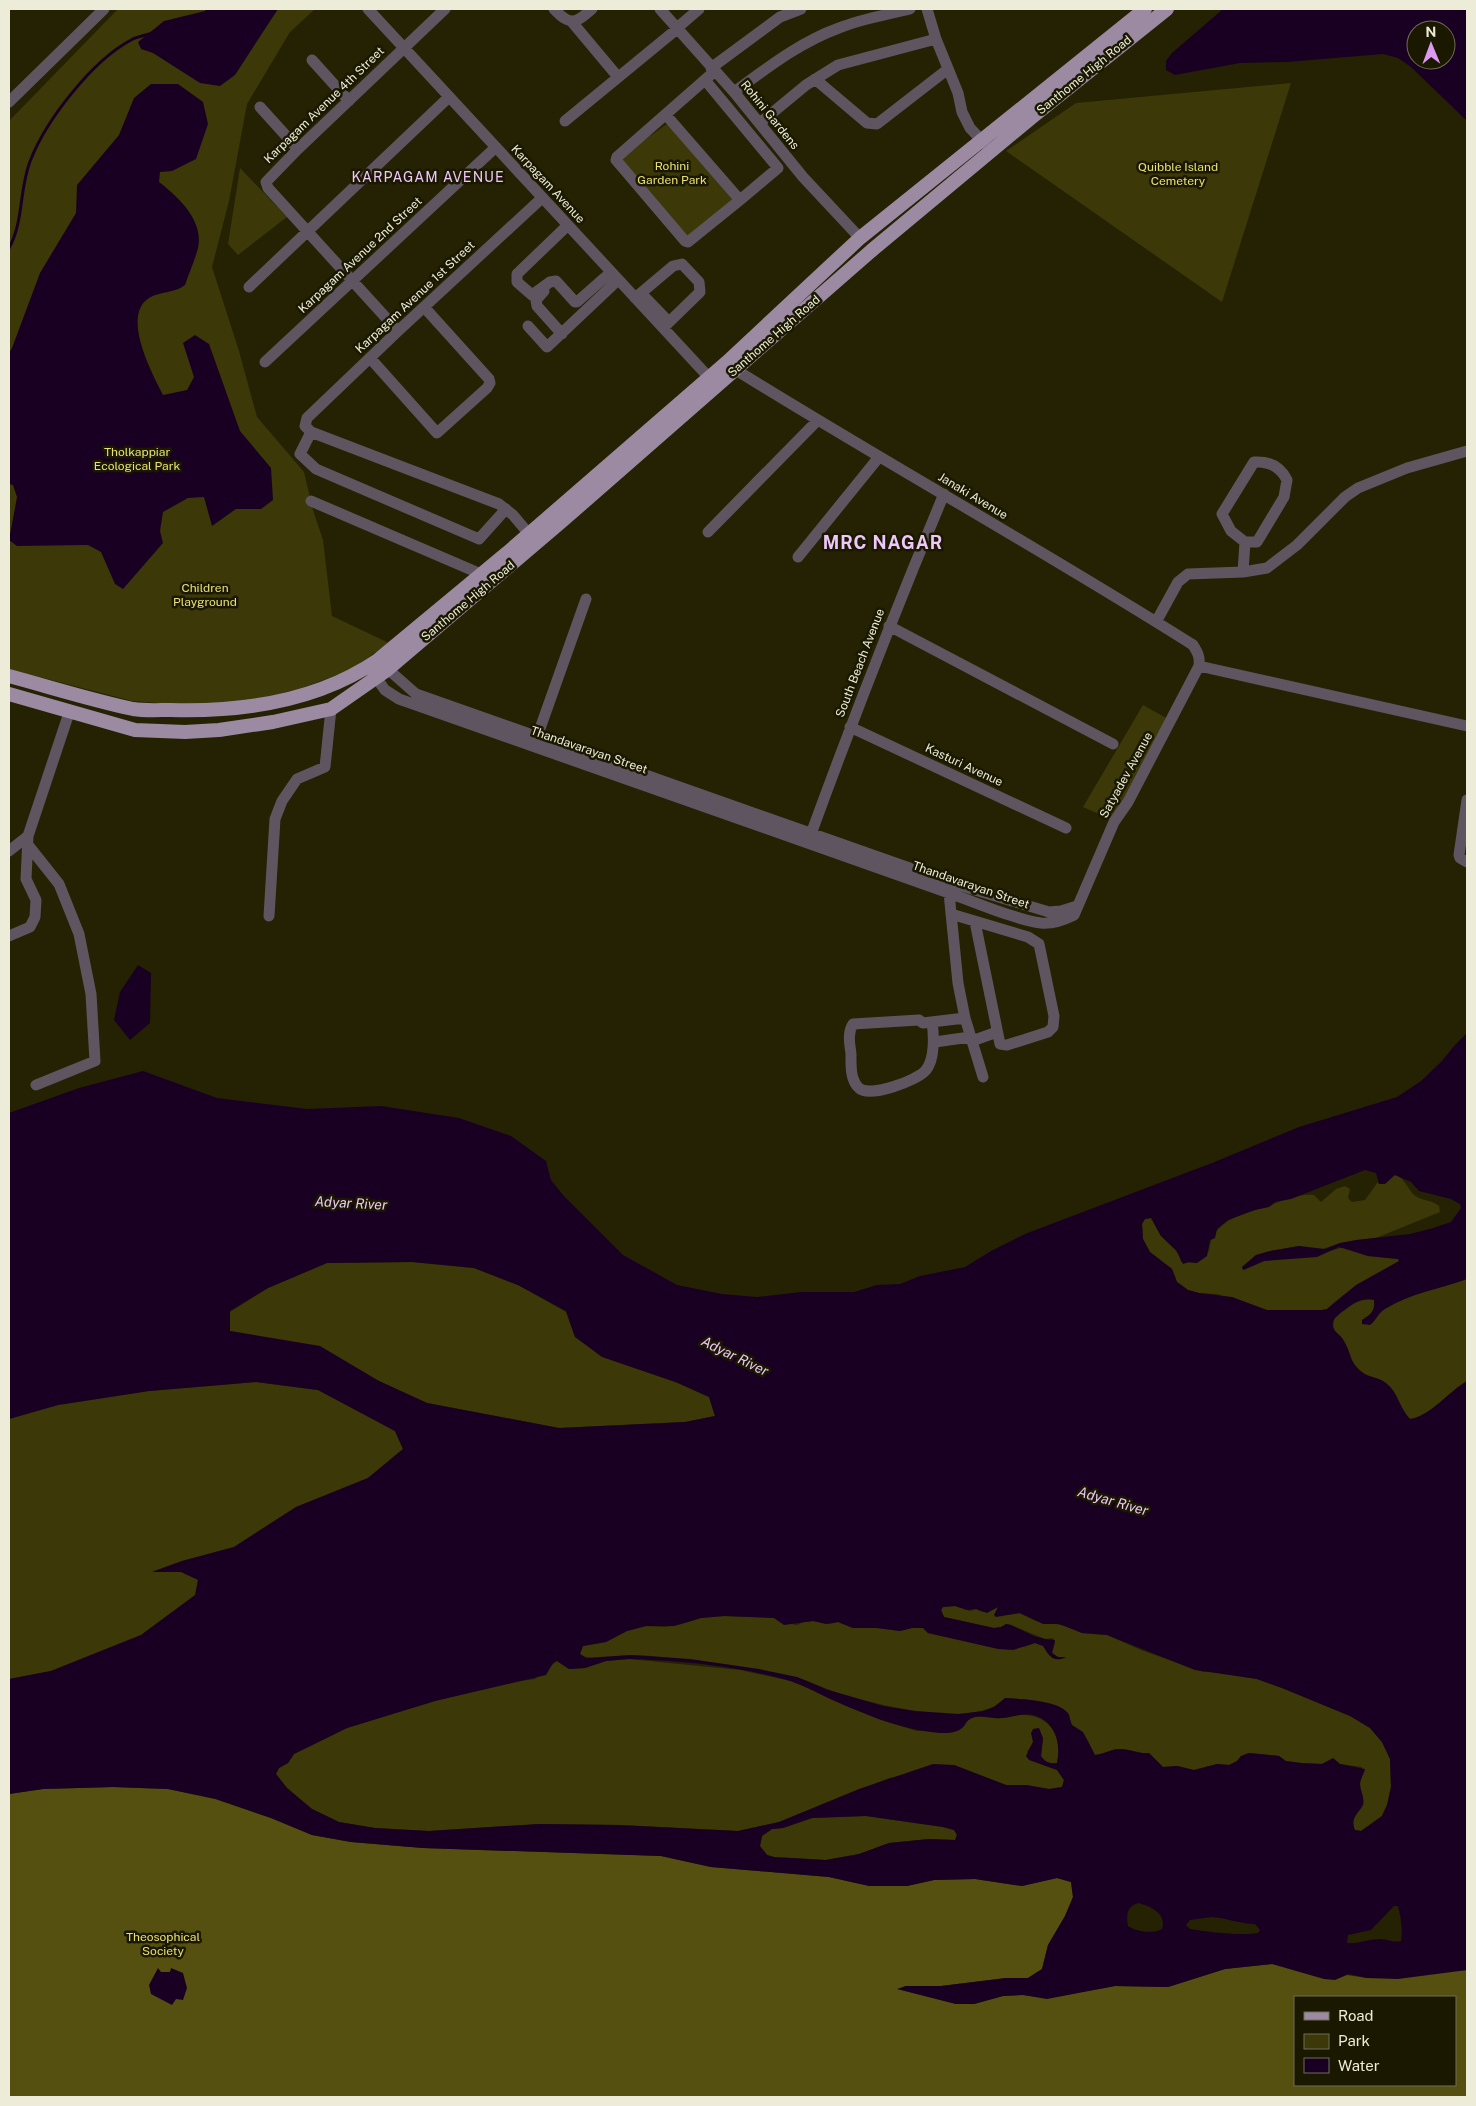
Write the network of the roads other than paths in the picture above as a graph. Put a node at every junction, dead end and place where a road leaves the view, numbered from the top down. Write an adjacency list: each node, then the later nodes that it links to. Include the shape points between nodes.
1 (104, 9): 27 (street)
2 (368, 9): 17 (street, Karpagam Avenue)
3 (445, 9): 17 (street, Karpagam Avenue 4th Street)
4 (554, 9): 13 (street, via 565,21)
5 (592, 9): 13 (street)
6 (660, 9): 14 (street, Rohini Gardens)
7 (699, 9): 14 (street)
8 (801, 9): 19 (street, via 780,17)
9 (910, 9): 24 (street, via 839,28 811,40)
10 (927, 9): 16 (street)
11 (1145, 9): 15 (main road, Santhome High Road)
12 (1167, 9): 15 (main road, Santhome High Road)
13 (572, 22): 21 (street)
14 (677, 28): 19 (street, Rohini Gardens); 21 (street)
15 (1125, 33): 32 (main road, Santhome High Road); 35 (main road, Santhome High Road)
16 (936, 39): 20 (street); 22 (street, via 838,66)
17 (404, 48): 25 (street, Karpagam Avenue); 26 (street, Karpagam Avenue 4th Street)
18 (312, 60): 26 (street)
19 (713, 69): 23 (street); 24 (street, Rohini Gardens)
20 (948, 69): 22 (street, via 872,125); 32 (street, via 962,112 970,128)
21 (618, 77): 30 (street)
22 (815, 79): 31 (street)
23 (705, 80): 29 (street); 37 (street, via 778,168)
24 (734, 92): 31 (street, Rohini Gardens)
25 (449, 97): 33 (street, Karpagam Avenue); 39 (street)
26 (349, 101): 34 (street, Karpagam Avenue 4th Street)
27 (9, 102)
28 (260, 106): 34 (street)
29 (666, 115): 37 (street); 37 (street, via 616,160 685,241 689,242)
30 (565, 121)
31 (760, 123): 40 (street, Rohini Gardens, via 803,177)
32 (981, 139): 35 (street); 40 (main road, Santhome High Road)
33 (496, 147): 36 (street, Karpagam Avenue); 42 (street, Karpagam Avenue 2nd Street)
34 (298, 149): 39 (street, Karpagam Avenue 4th Street, via 266,184)
35 (992, 151): 53 (main road, Santhome High Road)
36 (542, 198): 38 (street, Karpagam Avenue); 45 (street, Karpagam Avenue 1st Street)
37 (740, 200)
38 (568, 225): 41 (street, Karpagam Avenue); 41 (street, via 517,274 517,282 532,295 556,281 578,302)
39 (307, 233): 42 (street); 43 (street)
40 (860, 238): 53 (main road, Santhome High Road)
41 (615, 276): 44 (street, Karpagam Avenue); 46 (street)
42 (353, 282): 49 (street); 52 (street, Karpagam Avenue 2nd Street)
43 (249, 287)
44 (638, 295): 47 (street, Karpagam Avenue); 47 (street, via 673,266 682,264 699,282 700,292)
45 (424, 306): 49 (street, Karpagam Avenue 1st Street); 51 (street, via 489,379 487,388 437,434)
46 (581, 315): 50 (street); 50 (street, via 555,286 549,286 536,300 537,306)
47 (666, 325): 54 (street, Karpagam Avenue)
48 (528, 326): 50 (street, via 548,347)
49 (398, 331): 51 (street, Karpagam Avenue 1st Street)
50 (562, 334)
51 (370, 358): 56 (street, Karpagam Avenue 1st Street, via 307,418 305,426)
52 (265, 362)
53 (732, 366): 54 (main road, Santhome High Road); 55 (street, Janaki Avenue)
54 (713, 382): 63 (main road, Santhome High Road); 72 (main road, Santhome High Road)
55 (817, 421): 58 (street, Janaki Avenue); 62 (street)
56 (311, 432): 61 (street); 61 (street, via 300,454 316,469 479,539)
57 (1467, 451): 66 (street, via 1407,468 1358,488 1268,568)
58 (878, 456): 59 (street, Janaki Avenue); 65 (street)
59 (944, 494): 69 (street, Janaki Avenue); 70 (street, South Beach Avenue)
60 (311, 501): 67 (street)
61 (506, 509): 63 (street)
62 (708, 532)
63 (529, 534): 67 (main road, Santhome High Road)
64 (1245, 542): 64 (street, via 1231,531 1222,514 1254,462 1266,461 1282,470 1287,480 1284,497 1257,542); 66 (street)
65 (798, 558)
66 (1243, 572): 69 (street, via 1183,576)
67 (480, 574): 72 (main road, Santhome High Road)
68 (586, 599): 79 (street)
69 (1156, 622): 71 (street, Janaki Avenue, via 1193,646)
70 (889, 626): 78 (street, South Beach Avenue); 80 (street)
71 (1200, 662): 77 (street); 89 (street, Satyadev Avenue, via 1128,802 1114,822)
72 (377, 669): 73 (main road, via 312,693 252,706 201,711 135,709); 75 (main road); 79 (street, Thandavarayan Street, via 416,694); 81 (street, Thandavarayan Street, via 384,690 400,699)
73 (9, 676)
74 (9, 694): 76 (main road)
75 (331, 708): 76 (main road, via 273,722 185,732 134,730); 91 (street, via 325,767 297,779 282,801 275,820)
76 (69, 713): 85 (street)
77 (1467, 726)
78 (850, 727): 83 (street, Kasturi Avenue); 84 (street, South Beach Avenue)
79 (537, 738): 81 (street, Thandavarayan Street)
80 (1113, 744)
81 (645, 780): 84 (street, Thandavarayan Street)
82 (1467, 800): 87 (street, via 1459,855)
83 (1066, 828)
84 (812, 839): 88 (street, Thandavarayan Street)
85 (28, 841): 86 (street); 94 (street, via 26,879 36,900 35,916 30,928); 102 (street, via 59,884 79,934 90,994 95,1061)
86 (9, 851)
87 (1467, 862)
88 (950, 888): 89 (street, Thandavarayan Street, via 1049,912); 90 (street); 93 (street, Thandavarayan Street)
89 (1077, 906): 93 (street, Thandavarayan Street, via 1074,915 1064,920)
90 (951, 914): 92 (street); 96 (street)
91 (269, 916)
92 (975, 922): 95 (street, via 1028,937); 98 (street)
93 (1042, 923): 95 (street)
94 (9, 936)
95 (1039, 944): 98 (street, via 1054,1016 1053,1027 1048,1032 1003,1045)
96 (965, 1018): 97 (street); 99 (street)
97 (932, 1022): 100 (street); 100 (street, via 853,1024 850,1031 852,1071 857,1086 866,1092 915,1079 926,1070)
98 (997, 1032): 99 (street)
99 (971, 1039): 100 (street); 101 (street)
100 (935, 1042)
101 (983, 1077)
102 (36, 1085)

